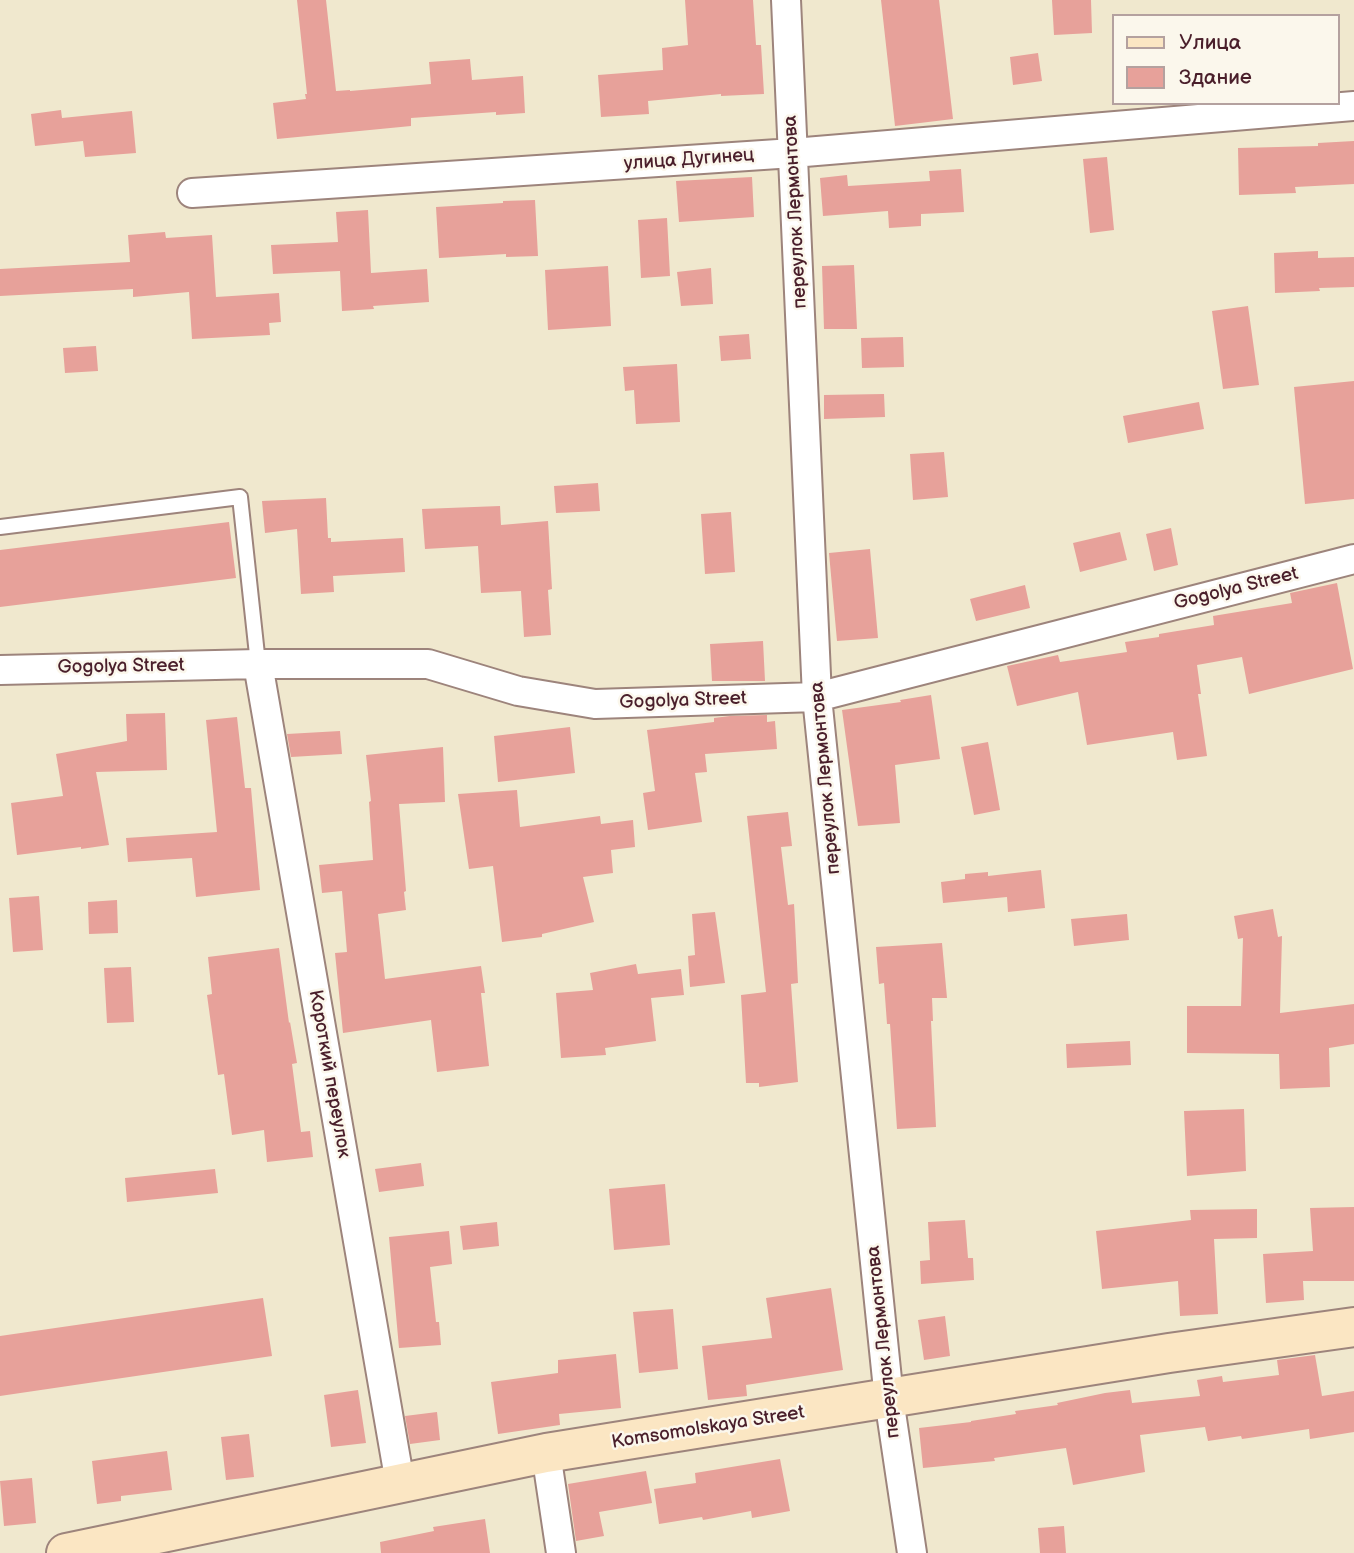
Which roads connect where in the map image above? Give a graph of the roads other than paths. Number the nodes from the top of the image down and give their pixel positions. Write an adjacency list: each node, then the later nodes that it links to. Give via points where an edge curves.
1 (786, 0): 3 (street, переулок Лермонтова)
2 (1354, 106): 3 (street, улица Дугинец)
3 (793, 153): 4 (street, улица Дугинец); 9 (street, переулок Лермонтова)
4 (192, 192)
5 (0, 527): 7 (lane, via 240,497)
6 (1354, 559): 9 (street, Gogolya Street)
7 (258, 664): 8 (street, Gogolya Street); 9 (street, Gogolya Street, via 428,664 519,691 595,704); 13 (street, Короткий переулок)
8 (0, 670)
9 (817, 697): 11 (street, переулок Лермонтова)
10 (1354, 1327): 11 (main road, Komsomolskaya Street)
11 (889, 1399): 12 (main road, Komsomolskaya Street); 16 (street, переулок Лермонтова)
12 (546, 1453): 13 (main road, Komsomolskaya Street); 15 (street)
13 (400, 1483): 14 (main road, Komsomolskaya Street)
14 (66, 1553)
15 (561, 1553)
16 (912, 1553)

